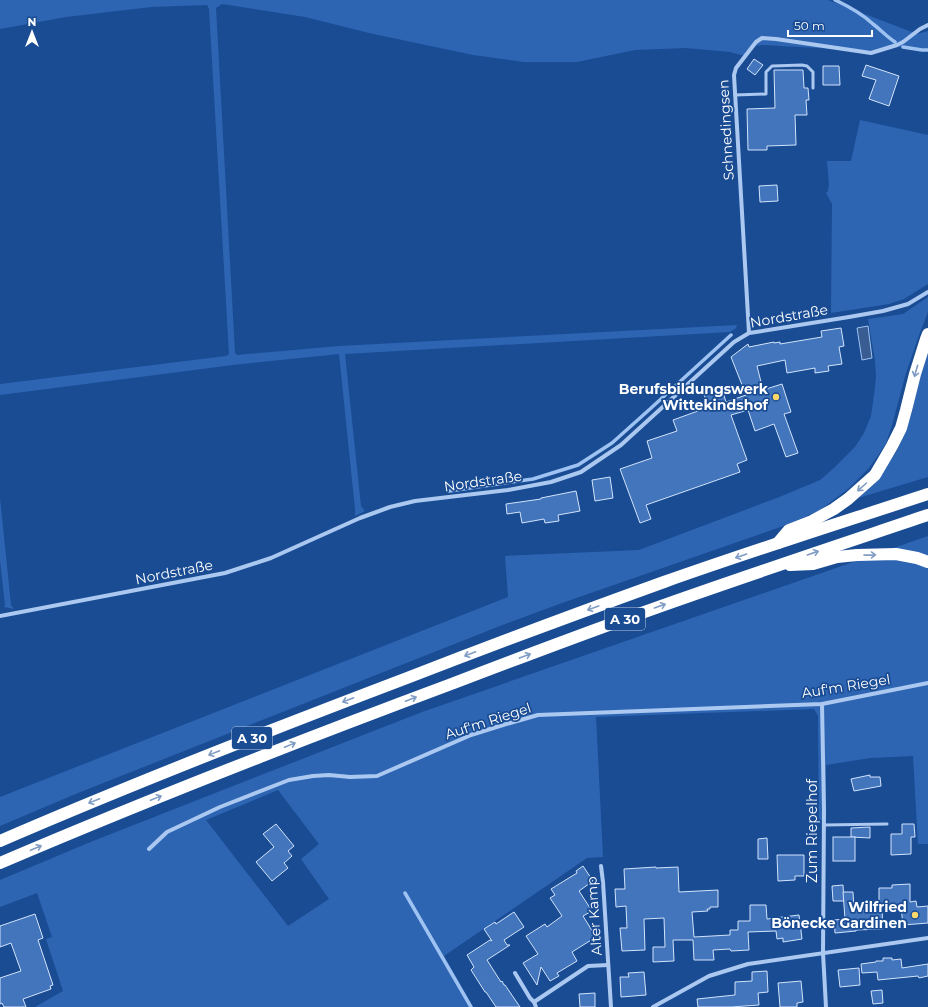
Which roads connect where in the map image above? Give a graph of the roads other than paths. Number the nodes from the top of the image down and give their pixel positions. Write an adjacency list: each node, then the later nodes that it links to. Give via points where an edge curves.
1 (928, 25): 3 (street, Schnedingsen, via 897,45 871,53 762,38 752,46 736,68)
2 (813, 88): 3 (lane, via 813,72 808,66 776,65 766,72 766,94)
3 (735, 95): 5 (street, Schnedingsen)
4 (928, 292): 5 (street, Nordstraße, via 908,304 883,311)
5 (749, 333): 12 (street, Nordstraße, via 716,357 621,445 581,472 552,482 415,501 390,507 271,558 225,572)
6 (928, 334): 9 (highway, one-way to 9, via 901,428 875,475 834,509 789,530)
7 (928, 494): 9 (highway, A 30)
8 (928, 515): 11 (highway, A 30, one-way to 8)
9 (778, 543): 17 (highway, A 30, one-way to 17, via 506,640 314,713)
10 (928, 562): 11 (highway, one-way to 10, via 813,564 837,557 857,555 896,554)
11 (776, 566): 19 (highway, A 30, one-way to 11, via 334,728)
12 (0, 616)
13 (928, 683): 14 (street, Auf'm Riegel)
14 (822, 704): 16 (street, Zum Riepelhof); 18 (street, Auf'm Riegel, via 538,715 471,736 378,776 329,775 289,780 220,807 167,832)
15 (888, 824): 16 (lane)
16 (824, 825): 22 (street, Zum Riepelhof)
17 (0, 841)
18 (149, 849)
19 (0, 863)
20 (601, 866): 23 (street, Alter Kamp)
21 (928, 938): 22 (street)
22 (823, 953): 27 (street, via 748,964 720,972); 28 (street, Zum Riepelhof)
23 (608, 965): 25 (street, Alter Kamp, via 588,966); 26 (street, Alter Kamp)
24 (514, 974): 25 (street, Alter Kamp)
25 (535, 1005)
26 (611, 1007)
27 (653, 1007)
28 (826, 1007)

